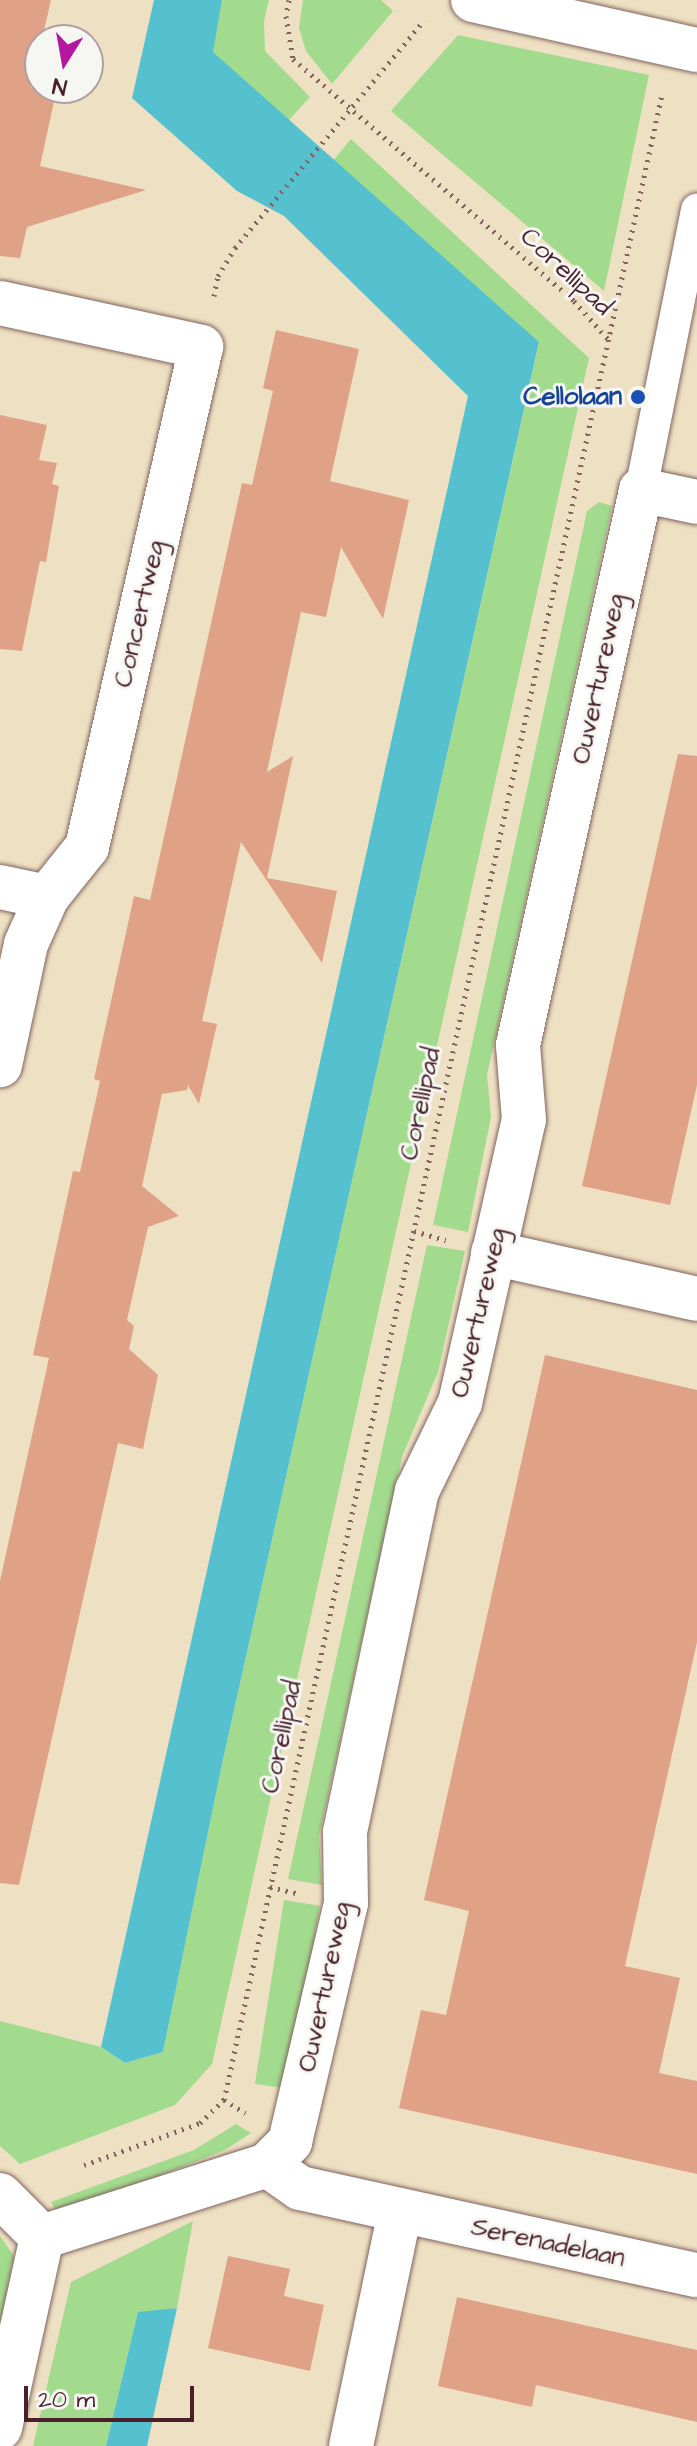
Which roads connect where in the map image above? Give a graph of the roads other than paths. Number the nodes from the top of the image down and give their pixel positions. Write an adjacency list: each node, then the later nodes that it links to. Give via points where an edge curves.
1 (473, 0): 2 (street)
2 (685, 48)
3 (697, 210): 5 (lane, Ouvertureweg)
4 (0, 303): 8 (street, Concertweg, via 201,347 87,847)
5 (641, 490): 6 (street); 10 (street, Ouvertureweg, via 518,1045 524,1120)
6 (697, 502)
7 (0, 887): 8 (street)
8 (47, 897): 9 (street, Concertweg, via 26,944)
9 (0, 1065)
10 (493, 1253): 11 (street); 12 (street, Ouvertureweg, via 460,1403 417,1491 345,1832 346,1903 290,2142)
11 (697, 1299)
12 (267, 2165): 14 (street, Serenadelaan, via 300,2188); 15 (street)
13 (0, 2195): 15 (street)
14 (400, 2211): 16 (street, Serenadelaan); 18 (street)
15 (42, 2237): 17 (street)
16 (697, 2275)
17 (0, 2428)
18 (351, 2446)

